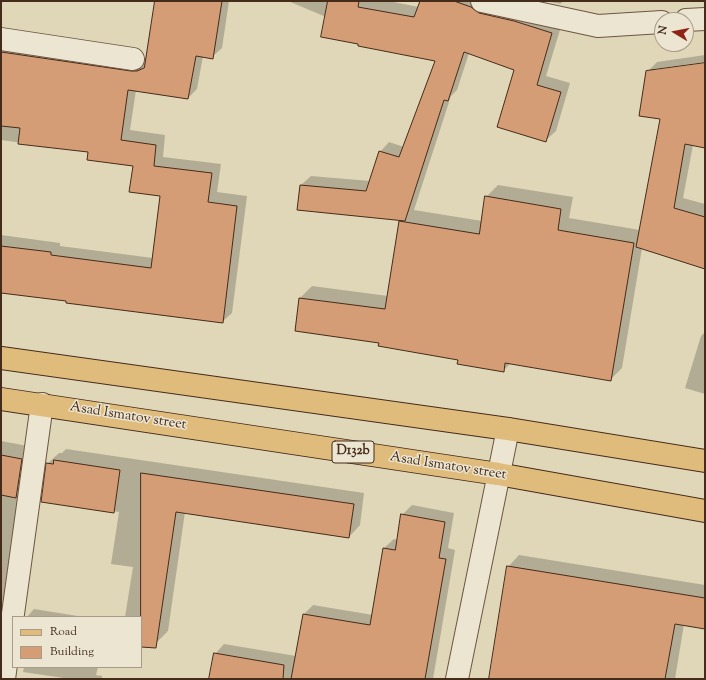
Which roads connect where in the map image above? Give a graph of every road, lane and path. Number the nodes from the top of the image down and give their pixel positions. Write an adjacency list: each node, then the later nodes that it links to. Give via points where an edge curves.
1 (482, 1): 4 (street, via 598,26)
2 (705, 19): 3 (street)
3 (694, 20)
4 (654, 22)
5 (1, 39): 6 (street)
6 (133, 59)
7 (1, 358): 10 (main road)
8 (1, 399): 9 (main road, Asad Ismatov street / D132b)
9 (42, 404): 12 (main road, Asad Ismatov street / D132b); 14 (street)
10 (508, 429): 11 (main road); 12 (street)
11 (705, 461)
12 (498, 474): 13 (main road, Asad Ismatov street / D132b); 17 (street)
13 (705, 511)
14 (13, 616)
15 (12, 621): 16 (street)
16 (4, 679)
17 (456, 679)

